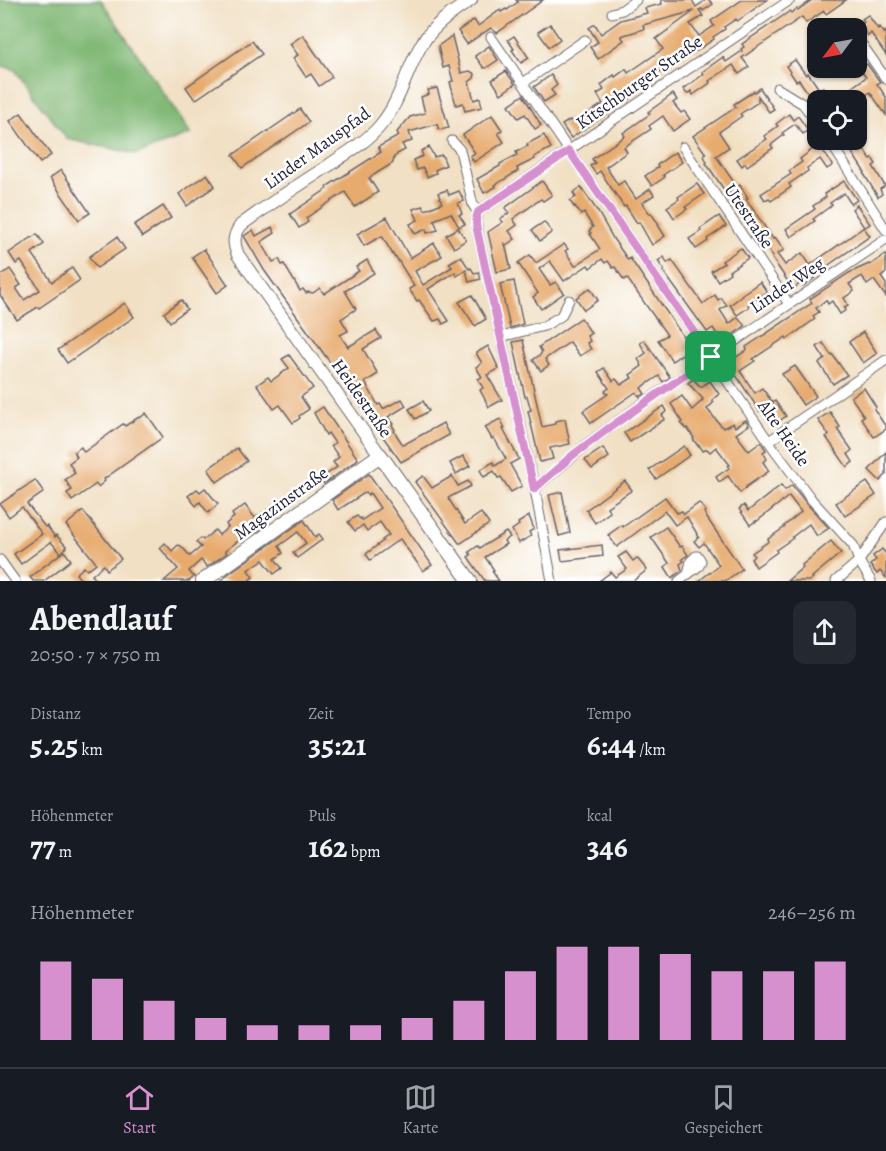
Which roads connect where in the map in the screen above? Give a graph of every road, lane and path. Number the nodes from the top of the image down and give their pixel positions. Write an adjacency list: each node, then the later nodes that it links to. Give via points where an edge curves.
1 (471, 0): 18 (street, Linder Mauspfad, via 445,18 425,39 388,117 376,130)
2 (636, 0): 4 (street)
3 (790, 0): 15 (street, Kitschburger Straße)
4 (612, 13)
5 (491, 37): 9 (street, Alte Heide)
6 (585, 40): 9 (street)
7 (867, 52): 8 (street)
8 (886, 79)
9 (523, 83): 15 (street, Alte Heide)
10 (777, 88): 11 (street)
11 (807, 110)
12 (452, 141): 16 (street, via 460,150)
13 (683, 147): 21 (street, Utestraße)
14 (835, 150): 17 (street)
15 (569, 151): 16 (street, Kitschburger Straße); 23 (street, Alte Heide)
16 (478, 212): 22 (street, via 476,221)
17 (886, 230)
18 (236, 232): 26 (street, Heidestraße, via 238,255)
19 (886, 239): 21 (street, Linder Weg)
20 (569, 300): 22 (street, via 561,316 544,326)
21 (789, 304): 23 (street, Linder Weg)
22 (501, 337): 27 (street)
23 (711, 357): 25 (street, Alte Heide); 27 (street, Linder Weg, via 609,428)
24 (886, 360): 25 (street)
25 (769, 441): 31 (street, Alte Heide, via 804,490 852,545)
26 (380, 455): 34 (main road, Magazinstraße); 35 (main road, Heidestraße)
27 (534, 489): 36 (street)
28 (886, 522): 29 (street)
29 (882, 537): 31 (street)
30 (0, 560): 33 (street)
31 (859, 561): 38 (street); 39 (street, Alte Heide)
32 (688, 574): 37 (street)
33 (15, 581)
34 (203, 581)
35 (470, 581)
36 (552, 581)
37 (679, 581)
38 (836, 581)
39 (871, 581)

